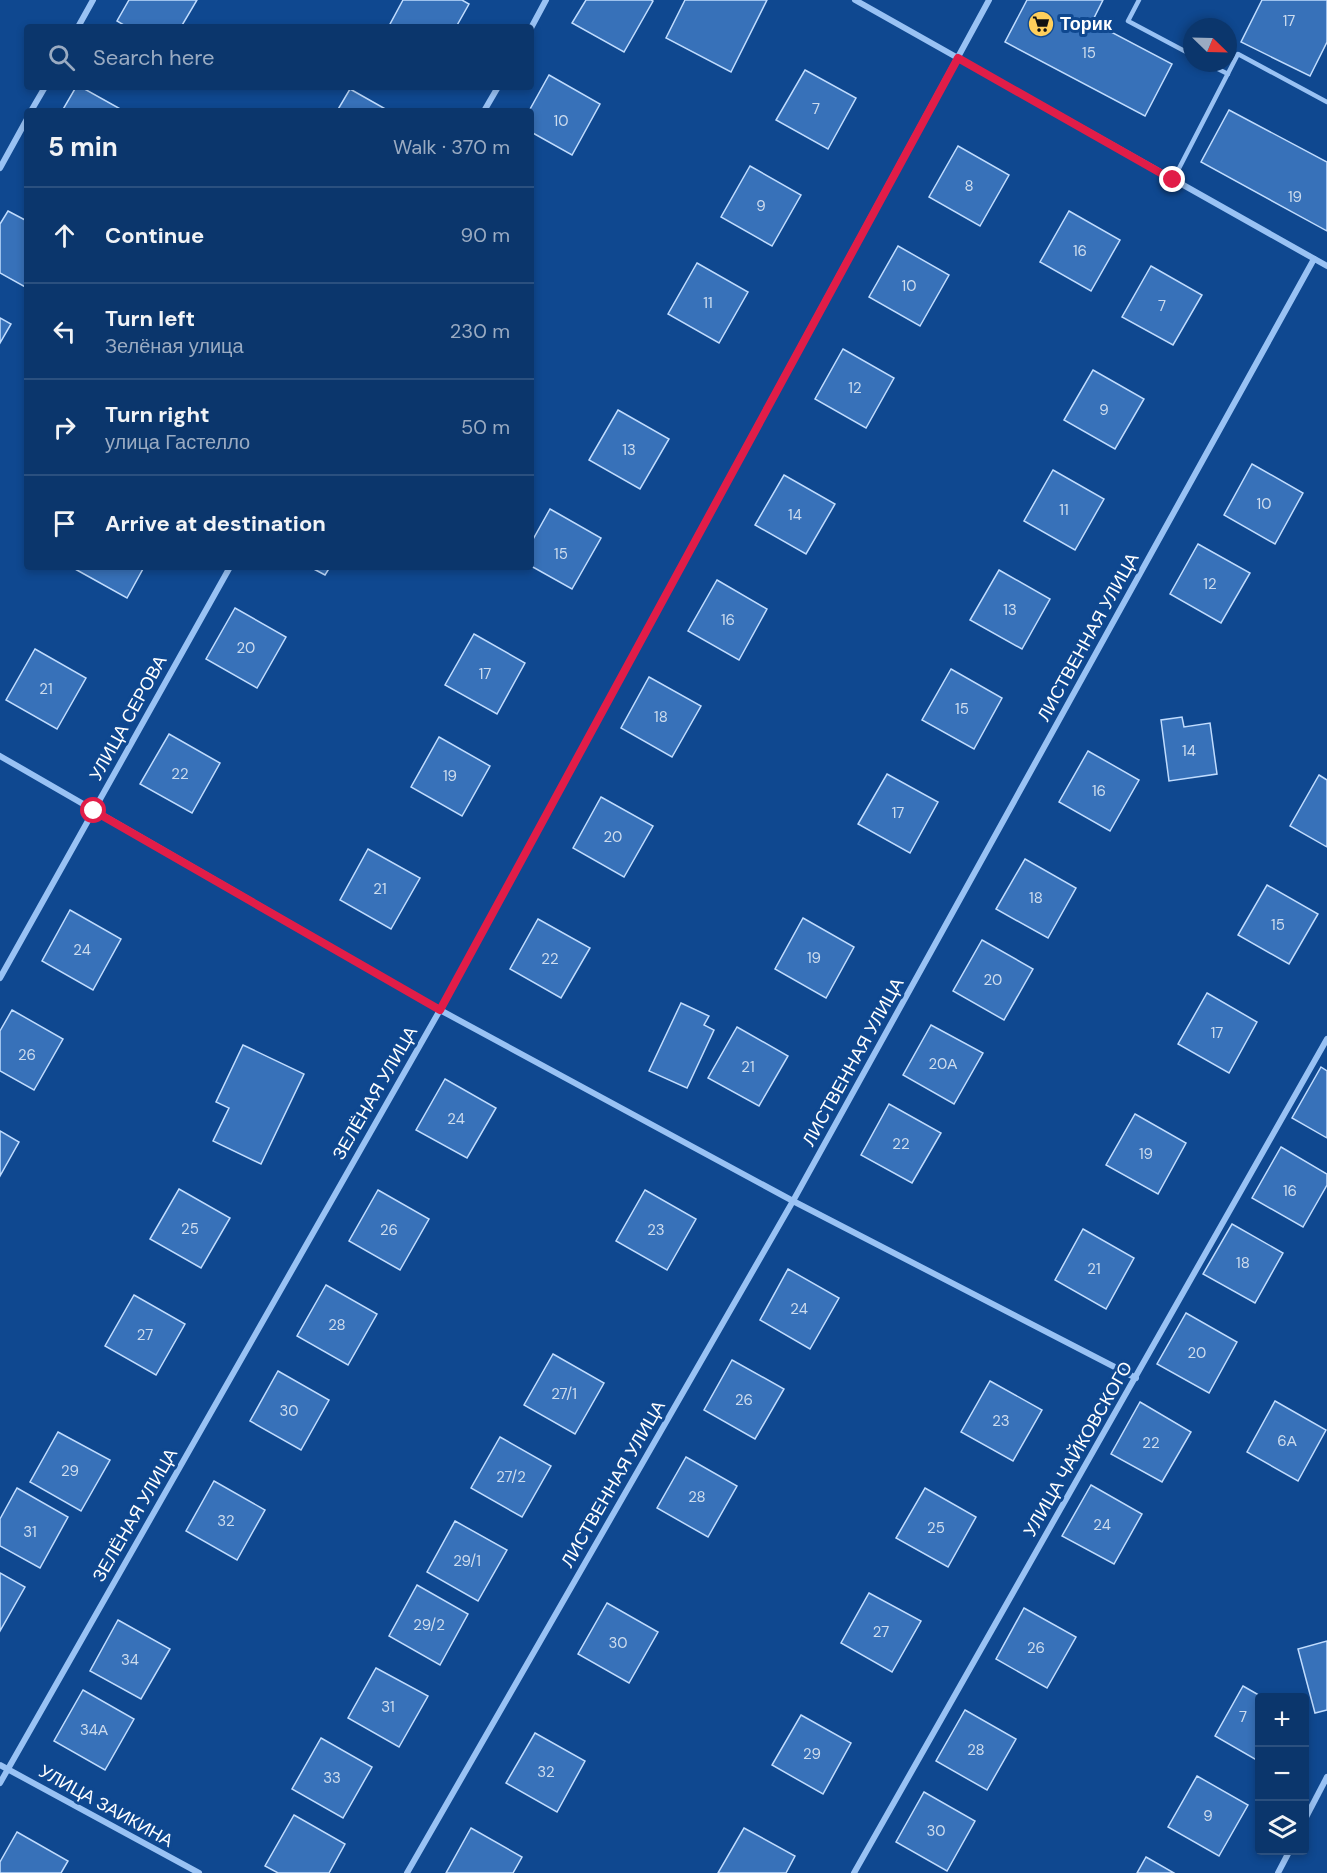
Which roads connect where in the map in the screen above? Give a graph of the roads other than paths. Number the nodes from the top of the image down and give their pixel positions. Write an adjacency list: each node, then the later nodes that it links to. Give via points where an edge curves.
1 (93, 0): 6 (street)
2 (546, 0): 7 (street)
3 (855, 0): 9 (street)
4 (989, 0): 9 (street, ЗЕЛЁНАЯ УЛИЦА)
5 (1139, 0): 8 (lane, via 1128,21)
6 (80, 24)
7 (533, 24)
8 (1183, 51)
9 (958, 58): 19 (street); 26 (street, ЗЕЛЁНАЯ УЛИЦА)
10 (1224, 72): 11 (lane)
11 (1228, 74): 14 (lane, via 1238,54); 19 (lane)
12 (43, 90): 15 (street)
13 (496, 90): 16 (street)
14 (1327, 102)
15 (34, 108)
16 (486, 108)
17 (24, 124): 18 (street)
18 (0, 168)
19 (1173, 180): 20 (street)
20 (1314, 259): 21 (street); 28 (street, ЛИСТВЕННАЯ УЛИЦА)
21 (1327, 266)
22 (228, 570): 24 (street, УЛИЦА СЕРОВА)
23 (0, 756): 24 (street)
24 (94, 811): 25 (street, УЛИЦА СЕРОВА); 26 (street)
25 (0, 978)
26 (440, 1010): 28 (street); 31 (street, ЗЕЛЁНАЯ УЛИЦА)
27 (1327, 1039): 29 (street, УЛИЦА ЧАЙКОВСКОГО)
28 (793, 1201): 29 (street); 37 (street, ЛИСТВЕННАЯ УЛИЦА)
29 (1136, 1378): 38 (street, УЛИЦА ЧАЙКОВСКОГО)
30 (0, 1765): 31 (street, УЛИЦА ЗАИКИНА)
31 (8, 1769): 33 (street, ЗЕЛЁНАЯ УЛИЦА); 36 (street, УЛИЦА ЗАИКИНА)
32 (1327, 1777): 34 (street)
33 (0, 1783)
34 (1309, 1813)
35 (1288, 1855): 39 (street)
36 (199, 1873)
37 (407, 1873)
38 (854, 1873)
39 (1278, 1873)

